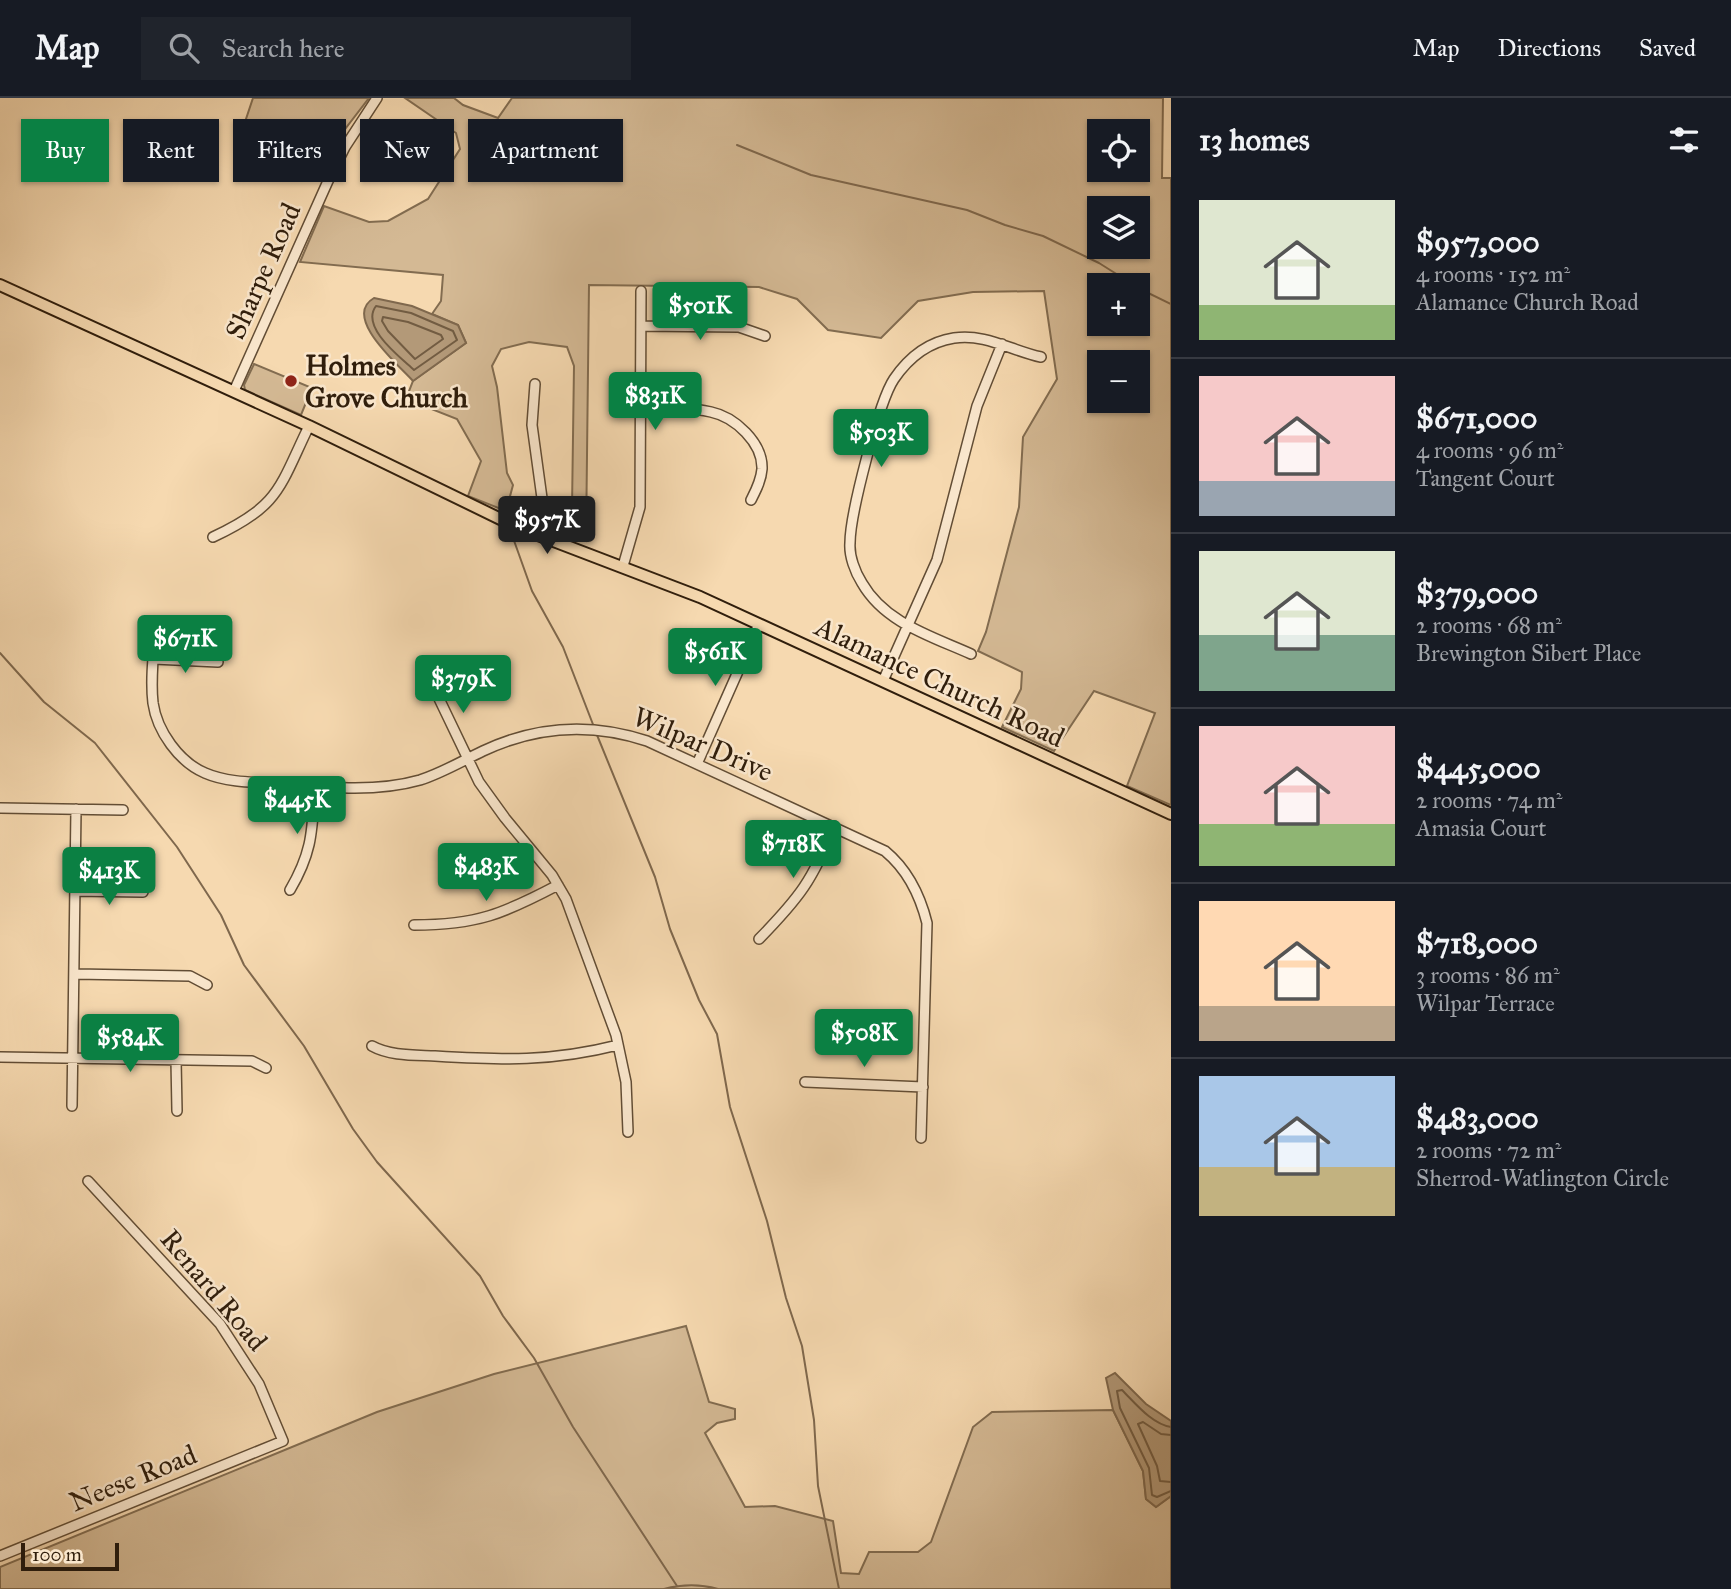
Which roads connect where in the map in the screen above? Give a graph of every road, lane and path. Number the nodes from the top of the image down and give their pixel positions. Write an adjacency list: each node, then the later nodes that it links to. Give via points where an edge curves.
1 (377, 98): 9 (street, Sharpe Road, via 328,181)
2 (0, 285): 9 (main road, Alamance Church Road)
3 (641, 291): 4 (street)
4 (640, 326): 5 (street, via 739,327); 10 (street)
5 (765, 336)
6 (1002, 344): 7 (street); 18 (street, via 976,406 937,560); 18 (street, via 954,338 930,345 914,354 885,395 853,520 850,553 870,596 883,611)
7 (1041, 357)
8 (536, 384): 13 (street, via 532,425 542,498)
9 (234, 391): 11 (main road, Alamance Church Road)
10 (640, 408): 12 (street, via 713,412 739,427 760,453 760,482); 15 (street, via 640,507)
11 (310, 426): 13 (main road, Alamance Church Road); 14 (street, via 272,501 244,523)
12 (751, 500)
13 (530, 532): 15 (main road, Alamance Church Road)
14 (213, 537)
15 (623, 566): 17 (main road, Alamance Church Road)
16 (156, 624): 20 (street, Wilpar Drive)
17 (759, 624): 22 (main road, Alamance Church Road); 25 (street)
18 (907, 625): 19 (street); 22 (street)
19 (971, 654)
20 (154, 659): 21 (street); 26 (street, Wilpar Drive, via 153,704 166,737 183,758 204,773 230,779)
21 (218, 662)
22 (883, 681): 30 (main road, Alamance Church Road)
23 (432, 684): 24 (street)
24 (468, 759): 25 (street, Wilpar Drive, via 528,734 582,728 634,737); 26 (street, Wilpar Drive, via 397,785); 32 (street, via 491,800)
25 (697, 764): 31 (street, Wilpar Drive)
26 (315, 786): 33 (street, via 312,839)
27 (0, 808): 28 (street)
28 (76, 809): 29 (street); 34 (street)
29 (123, 810)
30 (1171, 814)
31 (834, 825): 37 (street, via 806,888); 47 (street, Wilpar Drive, via 892,857 923,906 928,945)
32 (558, 886): 36 (street, via 482,920); 40 (street)
33 (290, 890)
34 (75, 891): 35 (street); 38 (street)
35 (142, 892)
36 (414, 925)
37 (759, 940)
38 (75, 974): 39 (street, via 190,976); 43 (street)
39 (207, 985)
40 (618, 1045): 41 (street, via 570,1056 512,1061 394,1053); 50 (street, via 626,1082)
41 (372, 1046)
42 (0, 1057): 43 (street)
43 (72, 1058): 44 (street); 48 (street)
44 (176, 1060): 45 (street, via 252,1061); 49 (street)
45 (266, 1068)
46 (805, 1082): 47 (street)
47 (923, 1087): 51 (street, Wilpar Drive)
48 (72, 1106)
49 (177, 1111)
50 (628, 1132)
51 (921, 1138)
52 (88, 1181): 53 (street, Renard Road, via 220,1324 259,1384)
53 (283, 1441): 54 (street, Neese Road)
54 (0, 1556)

